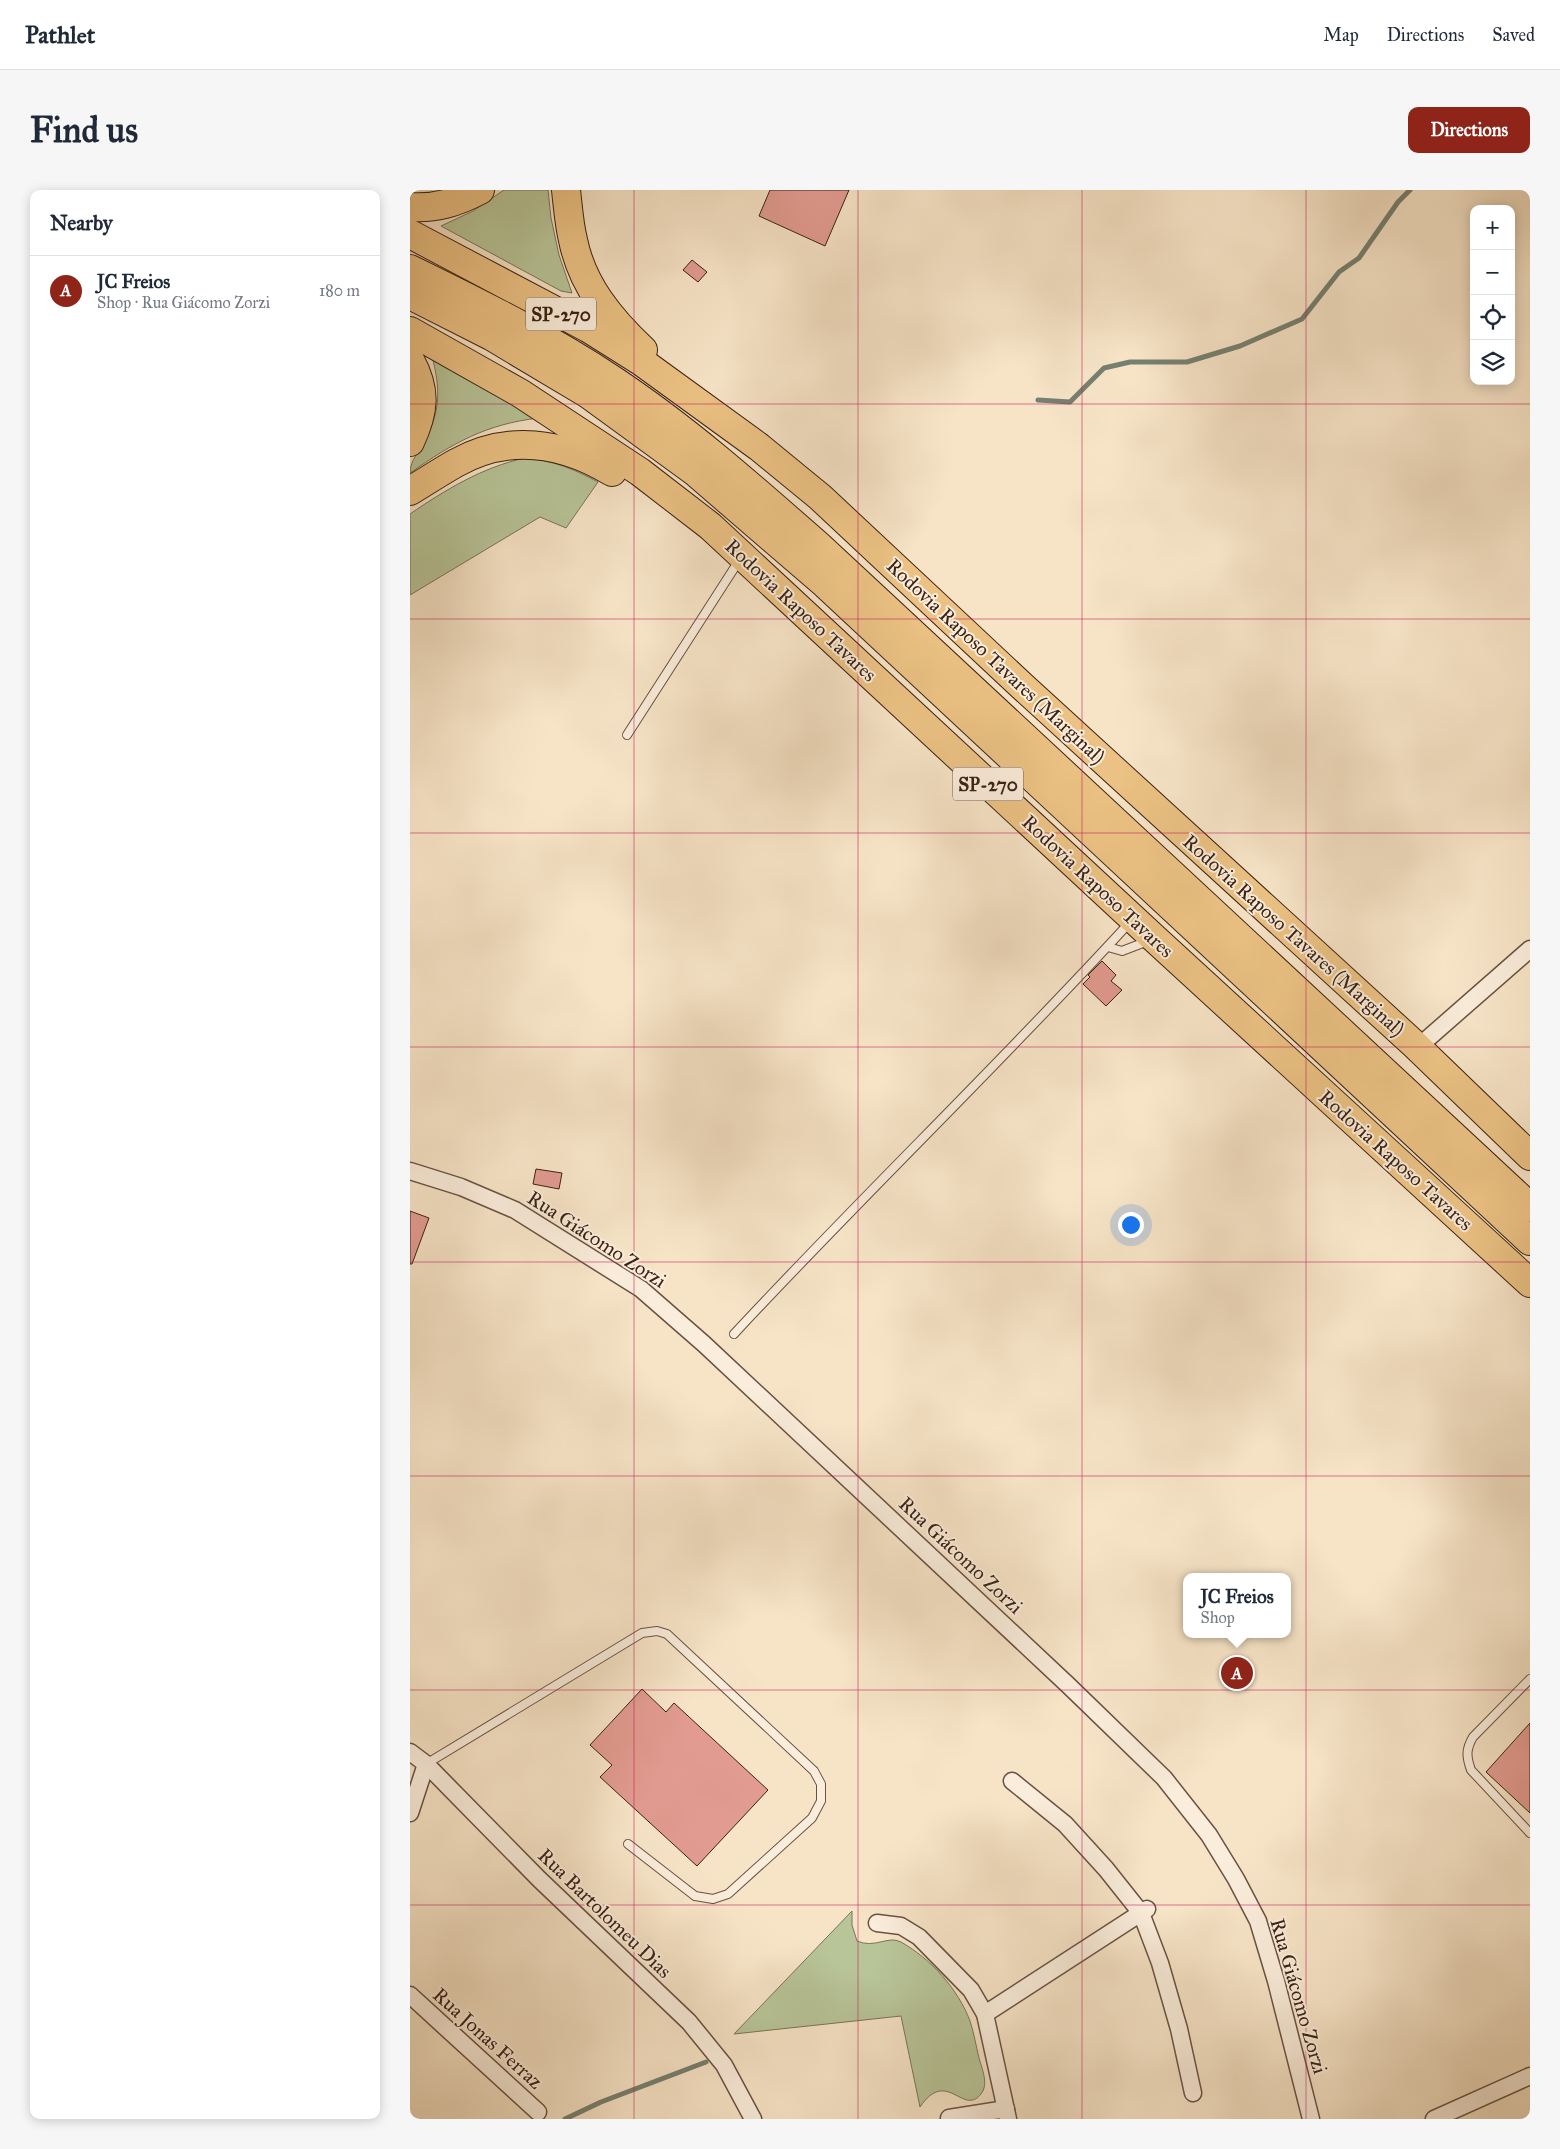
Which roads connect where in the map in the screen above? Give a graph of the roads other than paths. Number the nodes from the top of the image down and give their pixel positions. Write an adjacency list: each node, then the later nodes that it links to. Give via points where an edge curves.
1 (480, 190): 3 (highway, via 446,205)
2 (566, 190): 9 (highway, via 573,241 581,267 604,309)
3 (410, 207)
4 (410, 234): 9 (highway, Rodovia Raposo Tavares (Marginal) / SP-270, via 588,328)
5 (410, 269): 21 (highway, SP-270, via 508,317 613,379 715,454 820,547)
6 (410, 295): 22 (highway, Rodovia Raposo Tavares / SP-270, via 491,336 588,394 695,472 825,584)
7 (410, 331): 12 (highway, Rodovia Raposo Tavares / SP-270, via 520,394 632,467)
8 (410, 360): 10 (highway, via 418,376 422,410)
9 (704, 407): 18 (highway, Rodovia Raposo Tavares (Marginal) / SP-270, via 820,497)
10 (410, 442)
11 (410, 491): 12 (highway, via 457,462 482,452 530,444 550,446 589,458)
12 (735, 549): 13 (lane); 14 (highway, Rodovia Raposo Tavares / SP-270)
13 (627, 735)
14 (1133, 919): 15 (highway, Rodovia Raposo Tavares / SP-270); 16 (lane)
15 (1154, 939): 16 (lane, via 1122,951); 23 (highway, Rodovia Raposo Tavares / SP-270)
16 (1108, 947): 24 (lane)
17 (1530, 949): 18 (street)
18 (1417, 1048): 19 (highway, Rodovia Raposo Tavares (Marginal) / SP-270)
19 (1530, 1156)
20 (410, 1171): 42 (street, Rua Giácomo Zorzi, via 461,1187 515,1210 641,1289 704,1344 1164,1778 1209,1835 1258,1921)
21 (1530, 1206)
22 (1530, 1241)
23 (1530, 1283)
24 (734, 1334)
25 (1530, 1678): 30 (lane, via 1473,1737 1467,1748 1467,1759 1471,1770)
26 (410, 1752): 27 (street, Rua Bartolomeu Dias)
27 (426, 1764): 29 (street); 31 (lane, via 642,1634 657,1631 667,1634 814,1771 821,1784 821,1800 812,1818 728,1894 712,1899 695,1896); 41 (street, Rua Bartolomeu Dias, via 539,1879 688,2022 724,2065)
28 (1012, 1781): 32 (street, via 1065,1824)
29 (410, 1813)
30 (1530, 1833)
31 (628, 1844)
32 (1144, 1911): 35 (street); 37 (street, via 1180,2029)
33 (877, 1923): 35 (street, via 901,1926 919,1937 971,1990)
34 (410, 1995): 38 (street, Rua Jonas Ferraz)
35 (985, 2014): 39 (street)
36 (1530, 2076): 43 (street)
37 (1193, 2093)
38 (538, 2112)
39 (1007, 2114): 40 (street)
40 (950, 2118)
41 (753, 2119)
42 (1311, 2119)
43 (1434, 2119)

